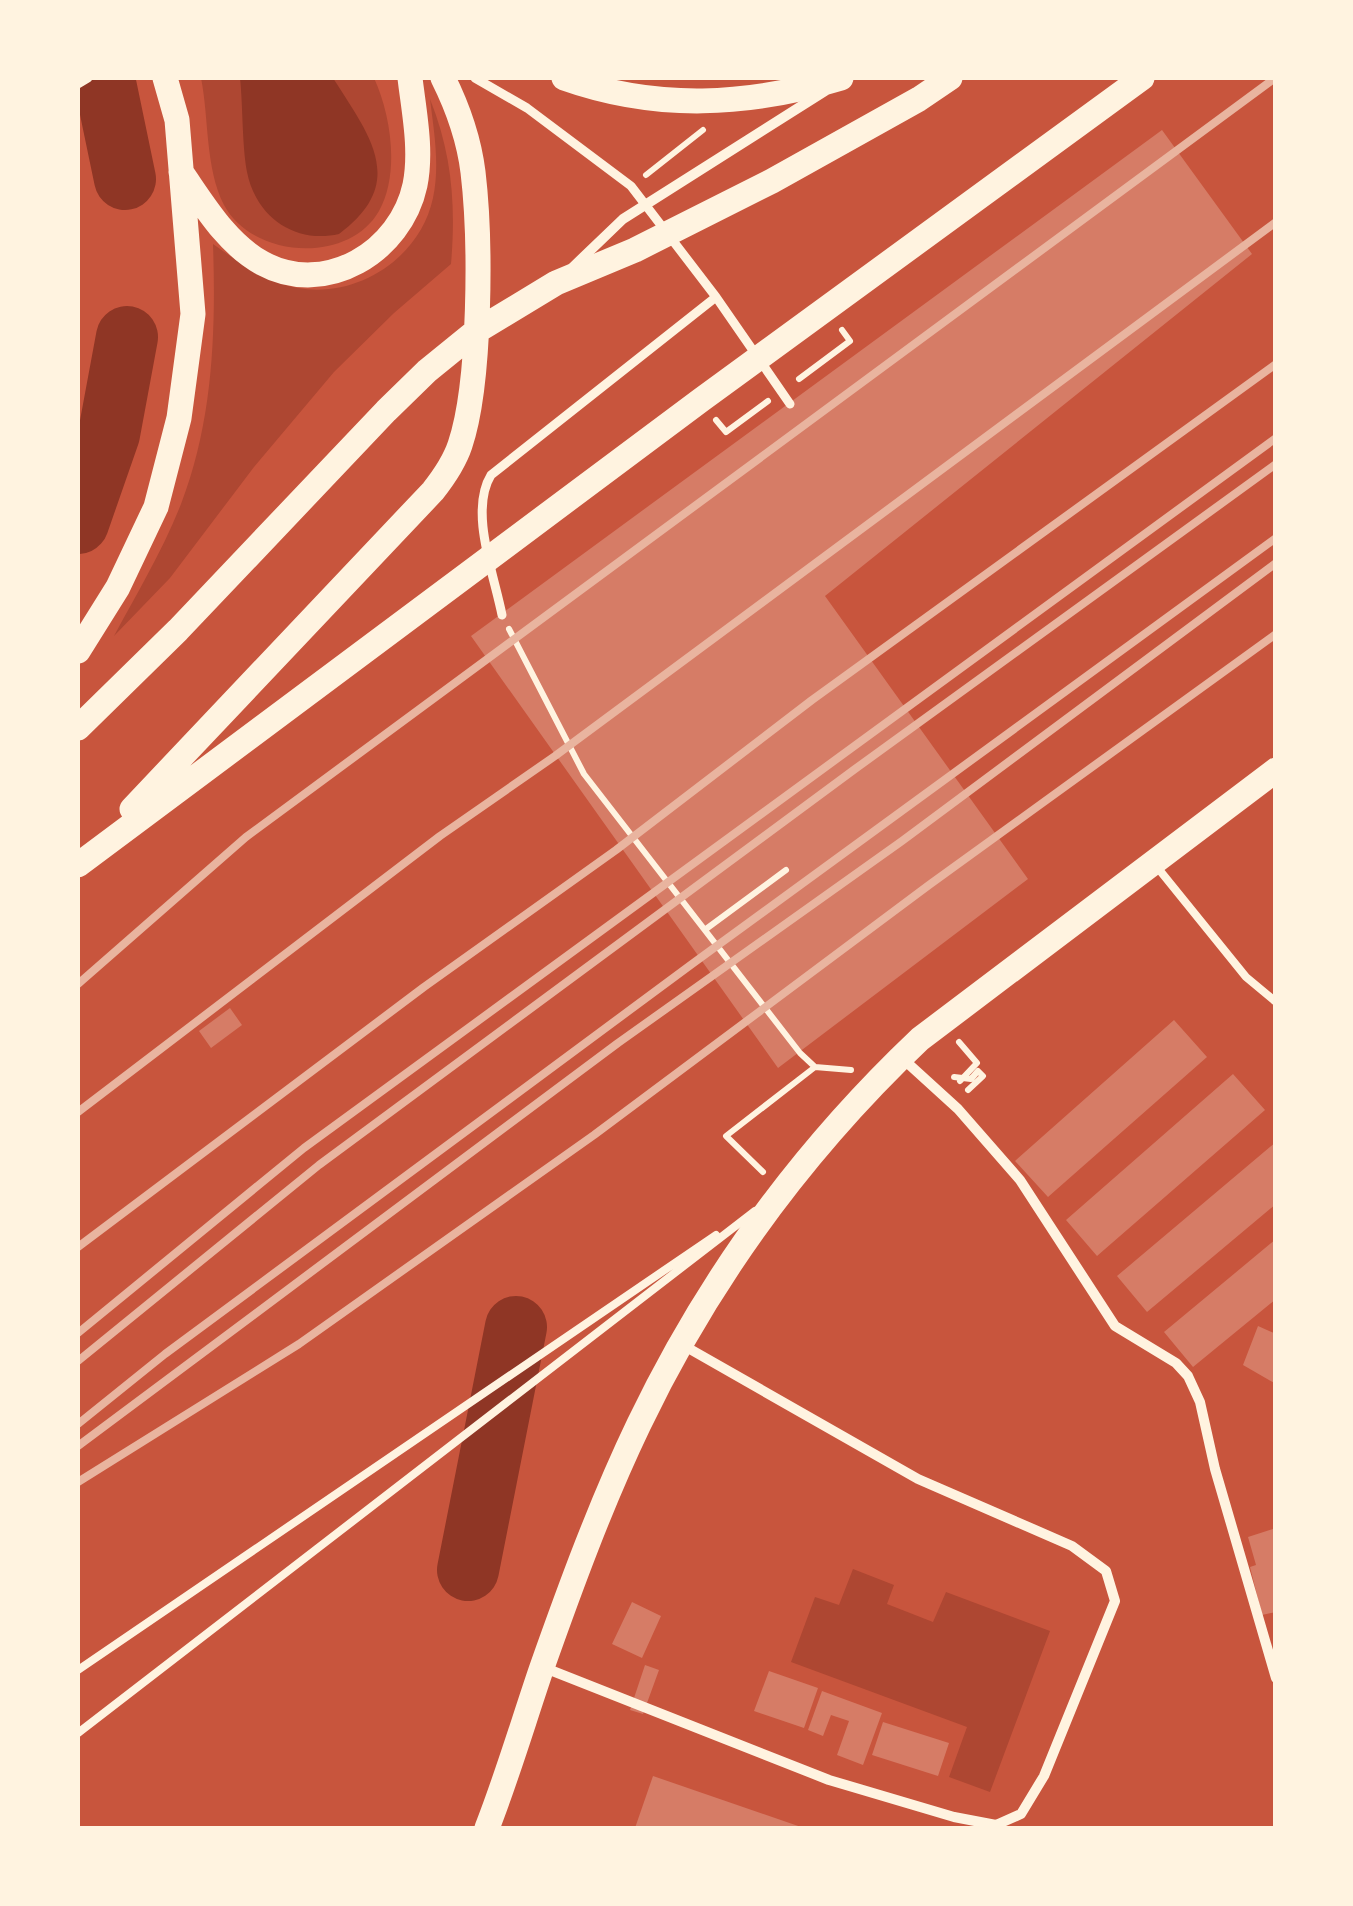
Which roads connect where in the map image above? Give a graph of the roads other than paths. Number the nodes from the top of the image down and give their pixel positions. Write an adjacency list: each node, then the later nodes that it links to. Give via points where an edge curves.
1 (88, 78): 10 (street)
2 (165, 78): 11 (main road)
3 (410, 78): 11 (main road, via 416,183 406,216 386,243 359,262 296,275 262,263 217,224)
4 (443, 78): 14 (main road, via 473,168)
5 (475, 78): 13 (street, via 632,186)
6 (564, 78): 7 (main road, via 688,102 778,94)
7 (844, 78): 12 (street, via 623,219)
8 (950, 78): 12 (main road, via 772,181)
9 (1142, 78): 21 (main road)
10 (78, 84)
11 (181, 172): 17 (main road, via 193,314 179,418 156,507)
12 (556, 283): 14 (main road)
13 (716, 296): 15 (street); 16 (street, via 482,489)
14 (475, 332): 18 (main road, via 413,384); 21 (main road, via 468,414 459,447 433,492)
15 (790, 404)
16 (502, 615)
17 (78, 651)
18 (78, 728)
19 (1276, 770): 20 (main road)
20 (1153, 861): 22 (lane, via 1246,977); 23 (main road)
21 (80, 862)
22 (1276, 1002)
23 (901, 1057): 24 (main road); 28 (street, via 1020,1180 1115,1326 1188,1376)
24 (782, 1190): 25 (main road); 27 (lane); 29 (lane)
25 (680, 1344): 26 (main road, via 624,1460); 26 (street, via 918,1480 1072,1546 1106,1571 1115,1601 1044,1776 1021,1814 996,1825 954,1817 830,1780)
26 (542, 1666): 30 (main road)
27 (78, 1670)
28 (1276, 1678)
29 (78, 1733)
30 (487, 1828)

